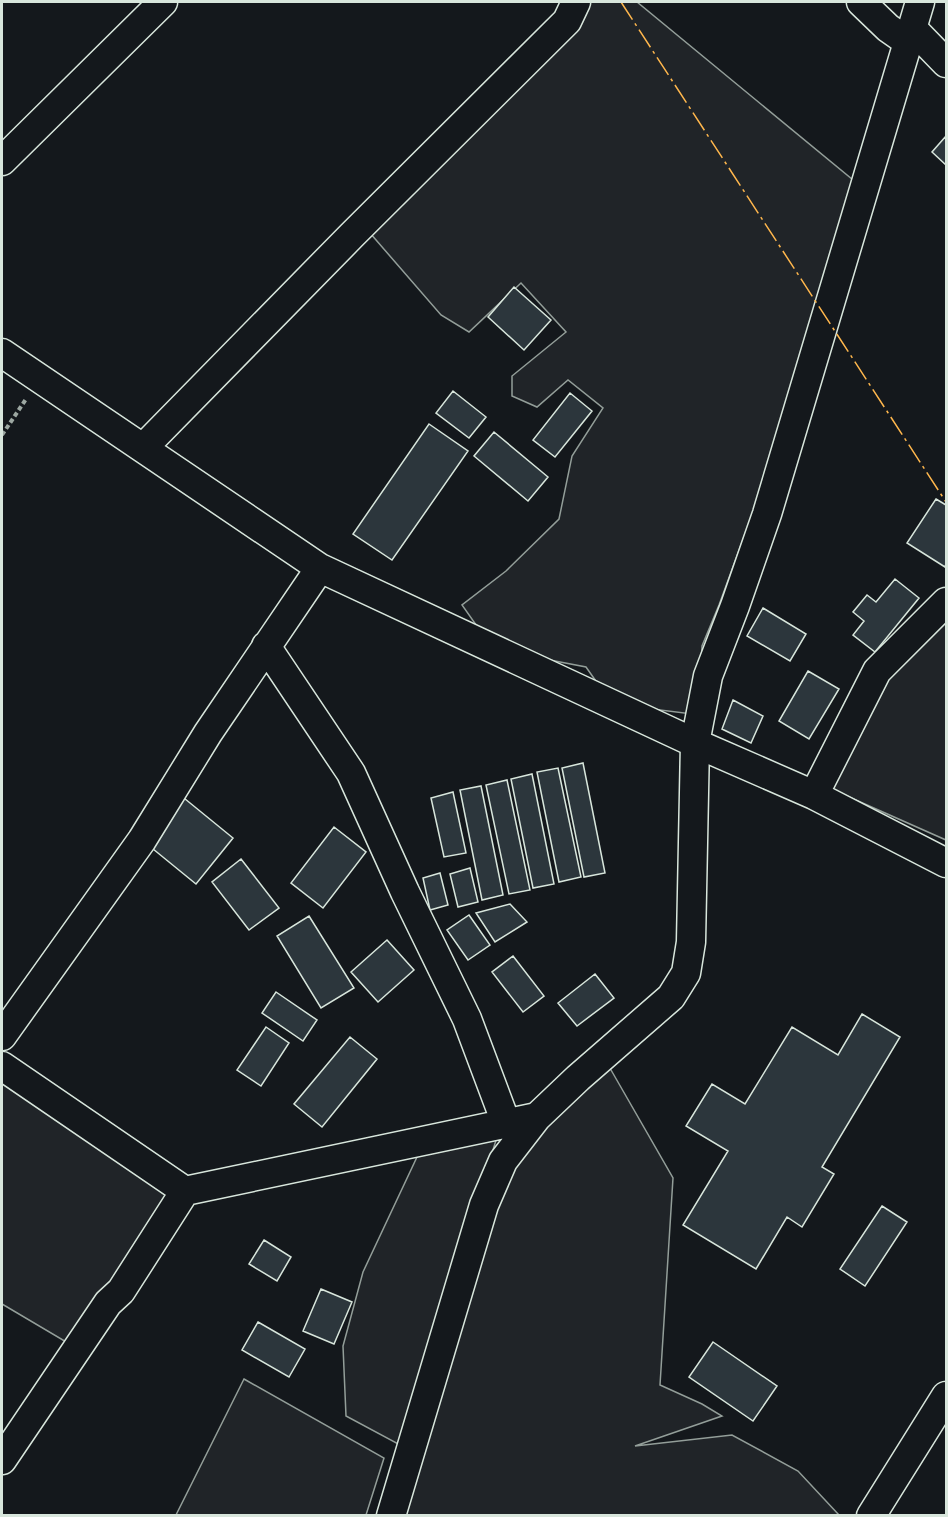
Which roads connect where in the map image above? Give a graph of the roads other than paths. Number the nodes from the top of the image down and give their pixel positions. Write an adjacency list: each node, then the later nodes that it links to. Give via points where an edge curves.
1 (163, 2): 6 (street)
2 (576, 2): 8 (street, via 567,21)
3 (861, 2): 4 (street, via 888,27)
4 (913, 24): 5 (street); 12 (street, via 767,514 708,676)
5 (946, 63)
6 (2, 161)
7 (2, 353): 8 (street)
8 (143, 448): 9 (street)
9 (320, 568): 11 (street); 12 (street)
10 (946, 602): 13 (street, via 877,671)
11 (266, 646): 15 (street, via 142,840); 18 (street, via 351,773 467,1019)
12 (695, 743): 13 (street); 17 (street, via 691,942 686,973 671,997)
13 (814, 795): 14 (street)
14 (946, 863)
15 (2, 1036)
16 (2, 1066): 19 (street)
17 (537, 1117): 18 (street); 23 (street, via 503,1161 484,1204)
18 (506, 1123): 19 (street)
19 (185, 1191): 21 (street, via 120,1291)
20 (946, 1396): 22 (street)
21 (6, 1445)
22 (883, 1510)
23 (391, 1515)

